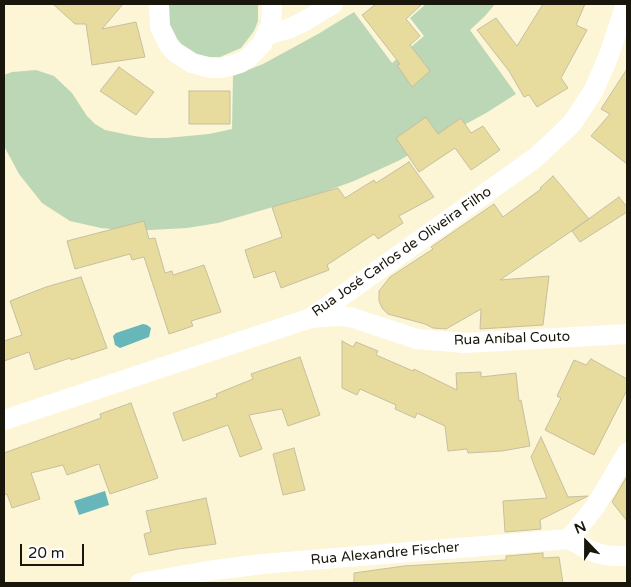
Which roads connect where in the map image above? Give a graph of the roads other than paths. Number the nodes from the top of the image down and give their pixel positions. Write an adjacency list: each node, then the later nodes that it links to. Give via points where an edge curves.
1 (159, 4): 5 (street, via 160,27 169,45 183,58 201,66 221,68 240,63 256,51)
2 (272, 4): 5 (street)
3 (333, 4): 5 (street, via 303,22)
4 (626, 4): 6 (street, Rua José Carlos de Oliveira Filho, via 594,90 562,133 535,158)
5 (267, 35)
6 (311, 318): 7 (street, Rua Aníbal Couto, via 350,316 417,339 464,343); 8 (street, Rua José Carlos de Oliveira Filho)
7 (627, 334)
8 (4, 420)
9 (627, 454): 10 (street, via 595,507)
10 (569, 540): 11 (street, Rua Alexandre Fischer, via 600,554); 12 (street, Rua Alexandre Fischer, via 262,564)
11 (627, 556)
12 (140, 583)

